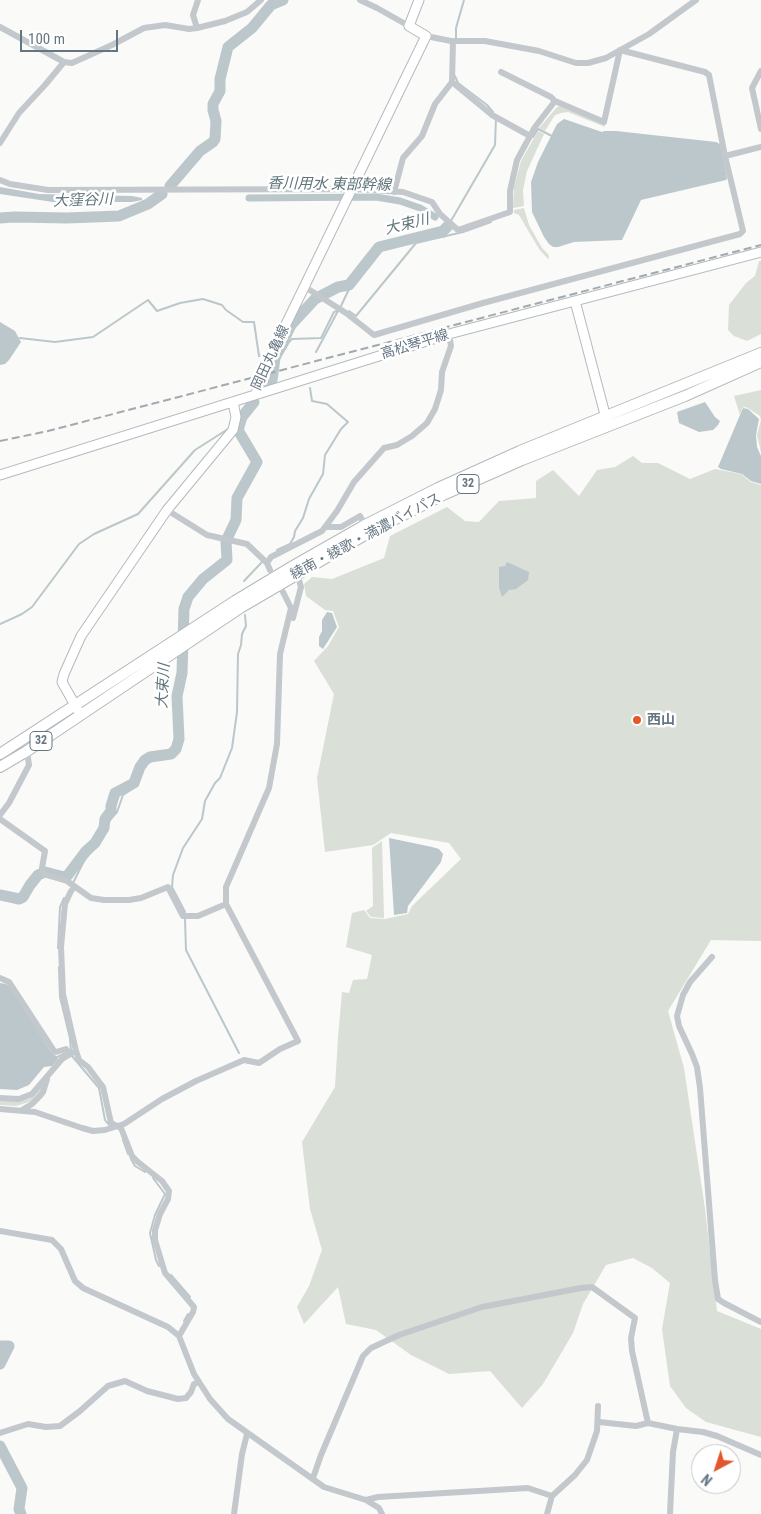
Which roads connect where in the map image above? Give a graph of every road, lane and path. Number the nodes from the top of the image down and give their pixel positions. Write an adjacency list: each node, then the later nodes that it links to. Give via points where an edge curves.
1 (198, 0): 8 (street, via 193,15)
2 (262, 0): 8 (street, via 247,12 226,21)
3 (360, 0): 6 (street)
4 (419, 0): 6 (main road)
5 (696, 0): 11 (street)
6 (409, 26): 9 (main road)
7 (0, 27): 12 (street)
8 (196, 28): 12 (street, via 165,25 144,28 77,62)
9 (426, 36): 10 (street); 23 (main road, 岡田丸亀線)
10 (455, 41): 11 (street, via 485,41 539,51 582,64 606,58); 15 (street)
11 (620, 50): 16 (street, via 604,122); 21 (street, via 709,75)
12 (64, 62): 19 (street, via 19,113)
13 (761, 71): 17 (street, via 752,88)
14 (501, 72): 16 (street)
15 (452, 82): 18 (street, via 494,116); 24 (street, via 436,104 422,136 403,158)
16 (555, 101): 18 (street)
17 (761, 129)
18 (530, 136): 24 (street, via 512,178 510,212 458,230 432,202 404,192)
19 (0, 142)
20 (761, 147): 21 (street)
21 (725, 156): 26 (street, via 743,231 740,234 374,335)
22 (0, 180): 23 (street, via 48,190)
23 (351, 191): 24 (street); 26 (main road, 岡田丸亀線)
24 (394, 192)
25 (761, 252): 27 (main road, 高松琴平線)
26 (304, 287): 31 (main road, 岡田丸亀線, via 257,384)
27 (575, 301): 28 (main road, 高松琴平線); 33 (main road)
28 (449, 334): 31 (main road, 高松琴平線); 37 (street, via 451,346 432,416 412,436 384,448 354,482)
29 (761, 352): 33 (highway, 綾南・綾歌・満濃バイパス / 32)
30 (761, 362): 33 (highway, 綾南・綾歌・満濃バイパス / 32, via 685,396)
31 (257, 394): 32 (main road, 岡田丸亀線)
32 (233, 402): 34 (main road); 35 (main road, via 234,428)
33 (607, 421): 36 (highway, 綾南・綾歌・満濃バイパス / 32, via 520,451); 38 (highway, 綾南・綾歌・満濃バイパス / 32, via 442,495)
34 (0, 476)
35 (167, 510): 37 (street, via 201,532 247,544 266,563 271,557); 42 (main road, via 81,636 62,682)
36 (365, 525): 37 (street, via 360,516 341,527); 41 (highway, 綾南・綾歌・満濃バイパス / 32, via 293,566)
37 (326, 527)
38 (297, 573): 40 (street, via 301,587 291,622); 41 (highway, 綾南・綾歌・満濃バイパス / 32)
39 (283, 592): 40 (street, via 290,608)
40 (287, 623): 49 (street, via 280,654 279,725 269,788 226,887)
41 (191, 635): 42 (highway, 綾南・綾歌・満濃バイパス / 32, via 174,652 139,677); 42 (highway, 綾南・綾歌・満濃バイパス / 32, via 173,640)
42 (77, 709): 43 (highway, 綾南・綾歌・満濃バイパス / 32); 44 (highway, 綾南・綾歌・満濃バイパス / 32)
43 (27, 751): 45 (highway, 綾南・綾歌・満濃バイパス / 32); 46 (street, via 29,765)
44 (0, 754)
45 (0, 767)
46 (0, 815)
47 (0, 820): 48 (street, via 45,851 43,872)
48 (73, 885): 49 (street, via 91,898 104,900 141,898 168,887 182,916 198,916); 52 (street, via 65,904 61,947)
49 (226, 904): 57 (street, via 298,1041 259,1063 244,1060 196,1082)
50 (712, 957): 59 (street, via 690,982 677,1016 697,1067 718,1299)
51 (0, 978): 52 (street, via 9,982 54,1051 66,1049)
52 (71, 1052): 53 (street); 57 (street, via 103,1087)
53 (47, 1077): 54 (street, via 26,1097); 56 (street, via 43,1092)
54 (0, 1098)
55 (0, 1109): 56 (street)
56 (22, 1110): 57 (street, via 42,1113 88,1129)
57 (115, 1128): 60 (street, via 120,1128 124,1134 132,1156 169,1191 155,1230 155,1240 165,1273 194,1306)
58 (0, 1231): 60 (street, via 52,1240 61,1249 75,1281 83,1288)
59 (761, 1322)
60 (177, 1334): 61 (street)
61 (198, 1382): 66 (street, via 186,1398 178,1399 146,1391 125,1381 119,1382 108,1386 60,1426 28,1424); 67 (street, via 228,1419)
62 (598, 1406): 63 (street)
63 (599, 1422): 64 (street, via 636,1426); 70 (street, via 587,1460)
64 (648, 1423): 65 (street); 69 (street, via 632,1352 635,1318 592,1288 581,1288 482,1307 371,1348 363,1356)
65 (677, 1429): 68 (street, via 718,1436); 72 (street)
66 (0, 1433)
67 (247, 1434): 69 (street); 73 (street)
68 (761, 1455)
69 (313, 1478): 71 (street, via 324,1487)
70 (552, 1496): 71 (street, via 528,1488); 75 (street)
71 (366, 1500): 74 (street, via 379,1508)
72 (670, 1513)
73 (234, 1514)
74 (382, 1514)
75 (547, 1514)

